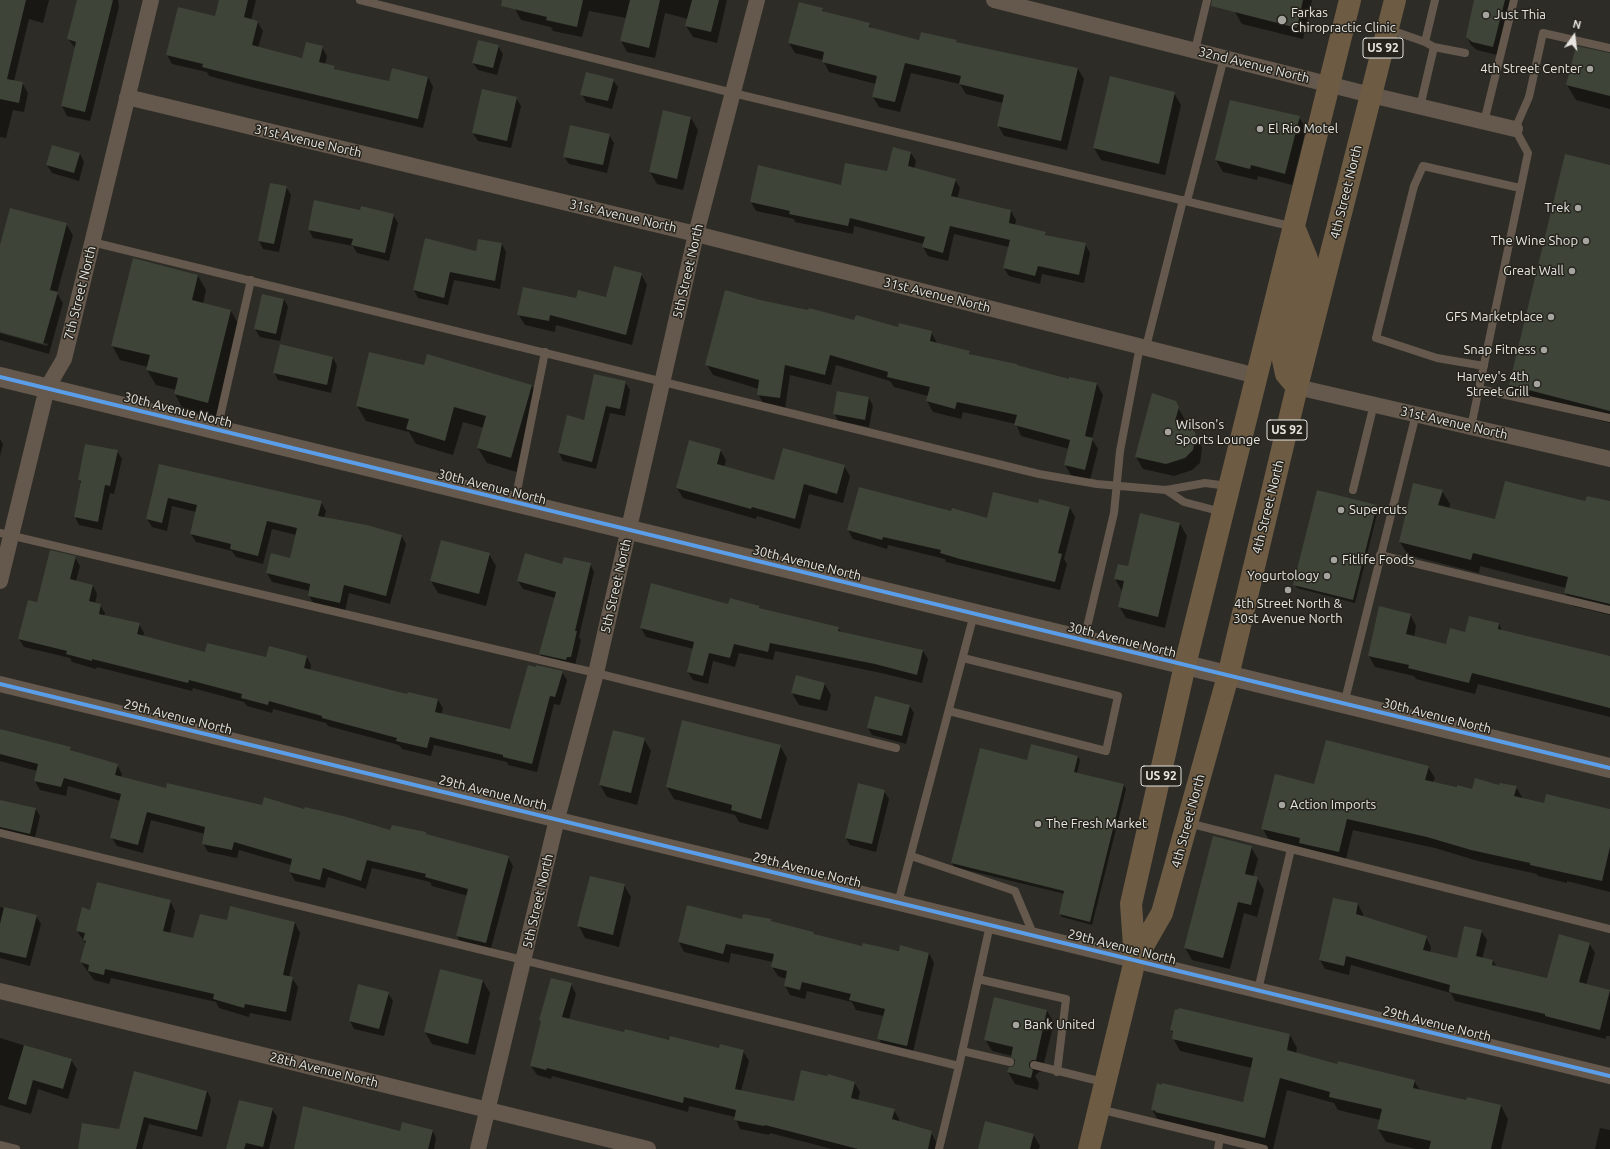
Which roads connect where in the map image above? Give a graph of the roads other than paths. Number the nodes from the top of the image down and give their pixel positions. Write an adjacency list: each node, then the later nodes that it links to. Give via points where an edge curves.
1 (151, 0): 20 (street, 7th Street North)
2 (360, 0): 18 (lane)
3 (757, 0): 18 (street, 5th Street North)
4 (994, 0): 14 (street, 32nd Avenue North)
5 (1207, 0): 14 (lane)
6 (1350, 0): 17 (main road, 4th Street North / US 92)
7 (1395, 0): 10 (main road, 4th Street North / US 92)
8 (1436, 0): 11 (lane)
9 (1514, 0): 22 (lane)
10 (1388, 29): 11 (lane); 19 (main road, 4th Street North / US 92)
11 (1426, 42): 12 (lane)
12 (1434, 47): 15 (lane); 21 (lane)
13 (1610, 48): 23 (lane, via 1543,33 1529,97)
14 (1195, 50): 16 (street, 32nd Avenue North)
15 (1465, 53)
16 (1224, 58): 17 (street, 32nd Avenue North); 25 (lane)
17 (1329, 84): 19 (street, 32nd Avenue North); 26 (main road, 4th Street North / US 92)
18 (733, 93): 25 (lane); 27 (street, 5th Street North)
19 (1371, 95): 21 (street, 32nd Avenue North); 36 (main road, 4th Street North / US 92)
20 (127, 97): 27 (street, 31st Avenue North); 28 (street, 7th Street North)
21 (1420, 107): 22 (street, 32nd Avenue North)
22 (1484, 122): 23 (street, 32nd Avenue North)
23 (1514, 129): 24 (lane, via 1528,153)
24 (1520, 188): 32 (lane); 32 (lane, via 1423,166 1414,186 1376,338 1437,358)
25 (1185, 201): 26 (lane); 30 (lane)
26 (1294, 227): 33 (main road, 4th Street North / US 92); 36 (main road, via 1307,259 1283,360 1286,374)
27 (696, 234): 30 (street, 31st Avenue North); 35 (street, 5th Street North)
28 (92, 242): 29 (lane); 37 (street, 7th Street North, via 64,359)
29 (251, 280): 31 (lane); 43 (lane)
30 (1143, 347): 33 (street, 31st Avenue North); 45 (lane, via 1120,451)
31 (545, 352): 35 (lane); 49 (lane)
32 (1484, 366): 38 (lane)
33 (1257, 376): 46 (main road, 4th Street North / US 92)
34 (0, 377): 37 (street, 30th Avenue North)
35 (663, 381): 45 (lane, via 1039,474 1097,484); 51 (street, 5th Street North)
36 (1297, 387): 39 (street, 31st Avenue North); 61 (main road, 4th Street North / US 92)
37 (47, 388): 43 (street, 30th Avenue North); 52 (street, 7th Street North)
38 (1479, 389): 41 (lane); 42 (lane)
39 (1374, 404): 40 (street, 31st Avenue North); 48 (lane)
40 (1416, 414): 42 (street, 31st Avenue North); 53 (lane)
41 (1610, 418)
42 (1471, 427): 44 (street, 31st Avenue North)
43 (217, 430): 49 (street, 30th Avenue North)
44 (1610, 459)
45 (1117, 484): 47 (lane); 57 (lane, via 1114,513)
46 (1230, 486): 47 (lane, via 1205,483); 50 (main road, 4th Street North / US 92)
47 (1166, 490): 50 (lane, via 1184,502)
48 (1353, 490)
49 (515, 502): 51 (street, 30th Avenue North)
50 (1223, 513): 59 (main road, 4th Street North / US 92)
51 (628, 530): 56 (street, 30th Avenue North); 60 (street, 5th Street North)
52 (6, 534): 54 (street, 7th Street North); 60 (lane)
53 (1380, 554): 55 (lane); 63 (lane)
54 (0, 582)
55 (1610, 610)
56 (974, 614): 57 (street, 30th Avenue North); 58 (lane)
57 (1084, 641): 59 (street, 30th Avenue North)
58 (963, 658): 64 (lane); 64 (lane, via 1118,696 1106,751)
59 (1186, 665): 61 (street, 30th Avenue North); 77 (main road, 4th Street North / US 92, via 1131,904)
60 (596, 673): 65 (lane); 67 (street, 5th Street North)
61 (1228, 676): 63 (street, 30th Avenue North); 68 (main road, 4th Street North / US 92)
62 (0, 684): 67 (street, 29th Avenue North)
63 (1344, 704): 66 (street, 30th Avenue North)
64 (949, 711): 71 (lane)
65 (896, 748)
66 (1610, 768)
67 (557, 819): 72 (street, 29th Avenue North); 76 (street, 5th Street North)
68 (1188, 823): 70 (lane); 77 (main road, 4th Street North / US 92, via 1162,913)
69 (0, 833): 76 (lane)
70 (1291, 849): 74 (lane); 79 (lane)
71 (911, 856): 72 (lane); 75 (lane, via 1015,891)
72 (898, 903): 73 (street, 29th Avenue North)
73 (990, 925): 75 (street, 29th Avenue North); 78 (lane)
74 (1610, 928)
75 (1034, 936): 77 (street, 29th Avenue North)
76 (524, 960): 84 (lane); 89 (street, 5th Street North)
77 (1135, 960): 79 (street, 29th Avenue North); 87 (main road, 4th Street North / US 92)
78 (978, 979): 81 (lane); 85 (lane, via 1066,1000)
79 (1258, 990): 86 (street, 29th Avenue North)
80 (0, 991): 89 (street, 28th Avenue North)
81 (962, 1052): 82 (lane); 84 (lane)
82 (1010, 1062)
83 (1034, 1065): 85 (lane)
84 (959, 1066): 95 (lane)
85 (1057, 1072): 87 (lane)
86 (1610, 1076)
87 (1105, 1083): 88 (main road, 4th Street North / US 92)
88 (1099, 1108): 90 (lane); 96 (main road, 4th Street North / US 92)
89 (488, 1110): 93 (street, 5th Street North); 94 (street, 28th Avenue North)
90 (1220, 1138): 97 (lane); 98 (lane)
91 (0, 1145): 92 (lane)
92 (16, 1149)
93 (478, 1149)
94 (648, 1149)
95 (939, 1149)
96 (1089, 1149)
97 (1218, 1149)
98 (1264, 1149)

